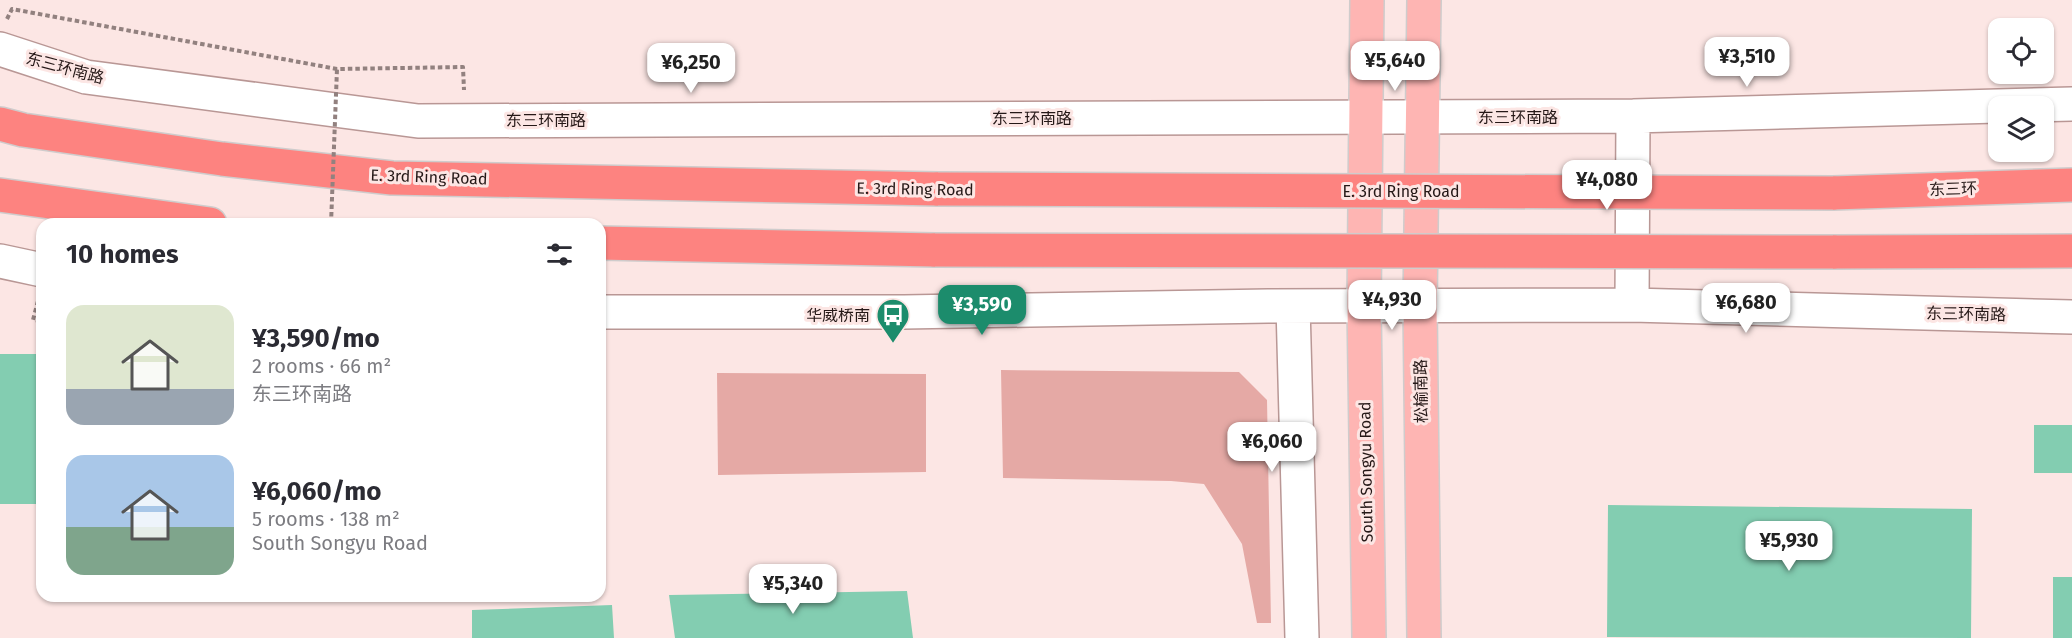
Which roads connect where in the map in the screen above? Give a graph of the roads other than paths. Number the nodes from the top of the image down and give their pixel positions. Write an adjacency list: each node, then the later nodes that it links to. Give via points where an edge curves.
1 (1367, 0): 6 (main road, South Songyu Road)
2 (1424, 0): 7 (main road, 松榆南路)
3 (0, 50): 6 (street, 东三环南路, via 86,77 418,121)
4 (2072, 104): 5 (street, 东三环南路)
5 (1633, 116): 7 (street, 东三环南路); 17 (street)
6 (1366, 117): 7 (street, 东三环南路); 19 (main road, South Songyu Road)
7 (1423, 117): 20 (main road, 松榆南路)
8 (0, 124): 10 (highway, E. 3rd Ring Road, bridge, via 222,159 393,178 938,189)
9 (2072, 185): 10 (highway, 东三环)
10 (1833, 193)
11 (0, 195): 12 (highway)
12 (167, 218)
13 (606, 243): 14 (highway, bridge, via 935,250)
14 (2072, 251)
15 (0, 261): 16 (street)
16 (36, 269)
17 (1632, 305): 20 (street, 东三环南路); 22 (street, 东三环南路)
18 (1293, 306): 19 (street, 东三环南路); 21 (street, 东三环南路); 23 (street)
19 (1364, 306): 20 (street, 东三环南路); 24 (main road, South Songyu Road)
20 (1420, 306): 25 (main road, 松榆南路)
21 (606, 312)
22 (2072, 317)
23 (1302, 638)
24 (1369, 638)
25 (1424, 638)

